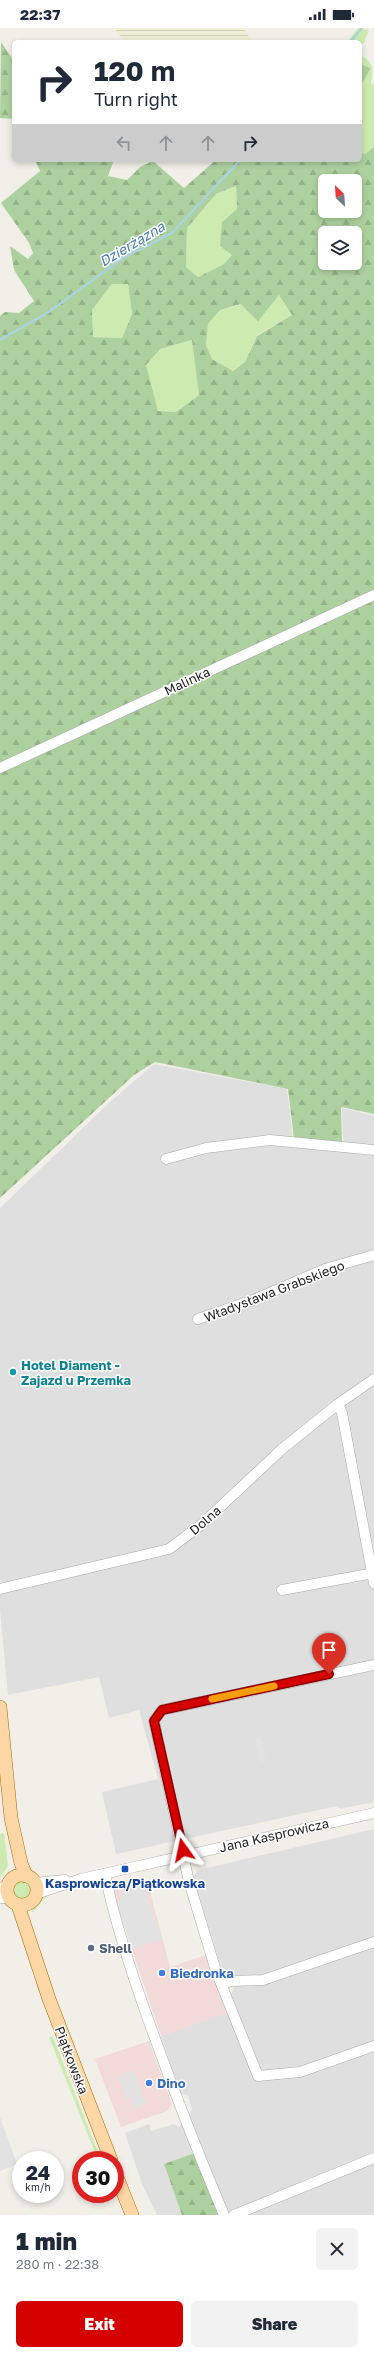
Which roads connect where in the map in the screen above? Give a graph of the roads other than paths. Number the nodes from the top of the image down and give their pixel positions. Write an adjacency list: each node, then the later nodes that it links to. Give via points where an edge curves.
1 (374, 595): 2 (street, Malinka)
2 (0, 768)
3 (374, 1150): 4 (street, via 270,1140 206,1148)
4 (166, 1159)
5 (374, 1255): 6 (street, Władysława Grabskiego, via 325,1269 253,1300)
6 (198, 1319)
7 (374, 1378): 8 (street, Dolna)
8 (338, 1404): 9 (street, via 342,1413); 10 (street, Dolna, via 282,1449 202,1524 169,1549)
9 (373, 1576): 11 (street)
10 (0, 1589)
11 (282, 1590)
12 (374, 1665): 15 (street, via 162,1710 154,1721)
13 (0, 1707): 17 (main road, Piątkowska, via 11,1818 21,1863)
14 (374, 1813): 15 (street, Jana Kasprowicza)
15 (184, 1856): 16 (street, Jana Kasprowicza); 19 (street, via 189,1882)
16 (105, 1874): 17 (street, Jana Kasprowicza); 25 (street, via 115,1922 133,1976 180,2109)
17 (17, 1891): 21 (main road, Piątkowska, via 51,2005)
18 (374, 1942): 19 (street, via 263,1980 230,1981)
19 (222, 1985): 20 (street, via 258,2076 300,2072)
20 (374, 2046)
21 (107, 2151)
22 (374, 2158): 26 (street)
23 (124, 2195): 24 (main road)
24 (132, 2215)
25 (224, 2215)
26 (234, 2215)

